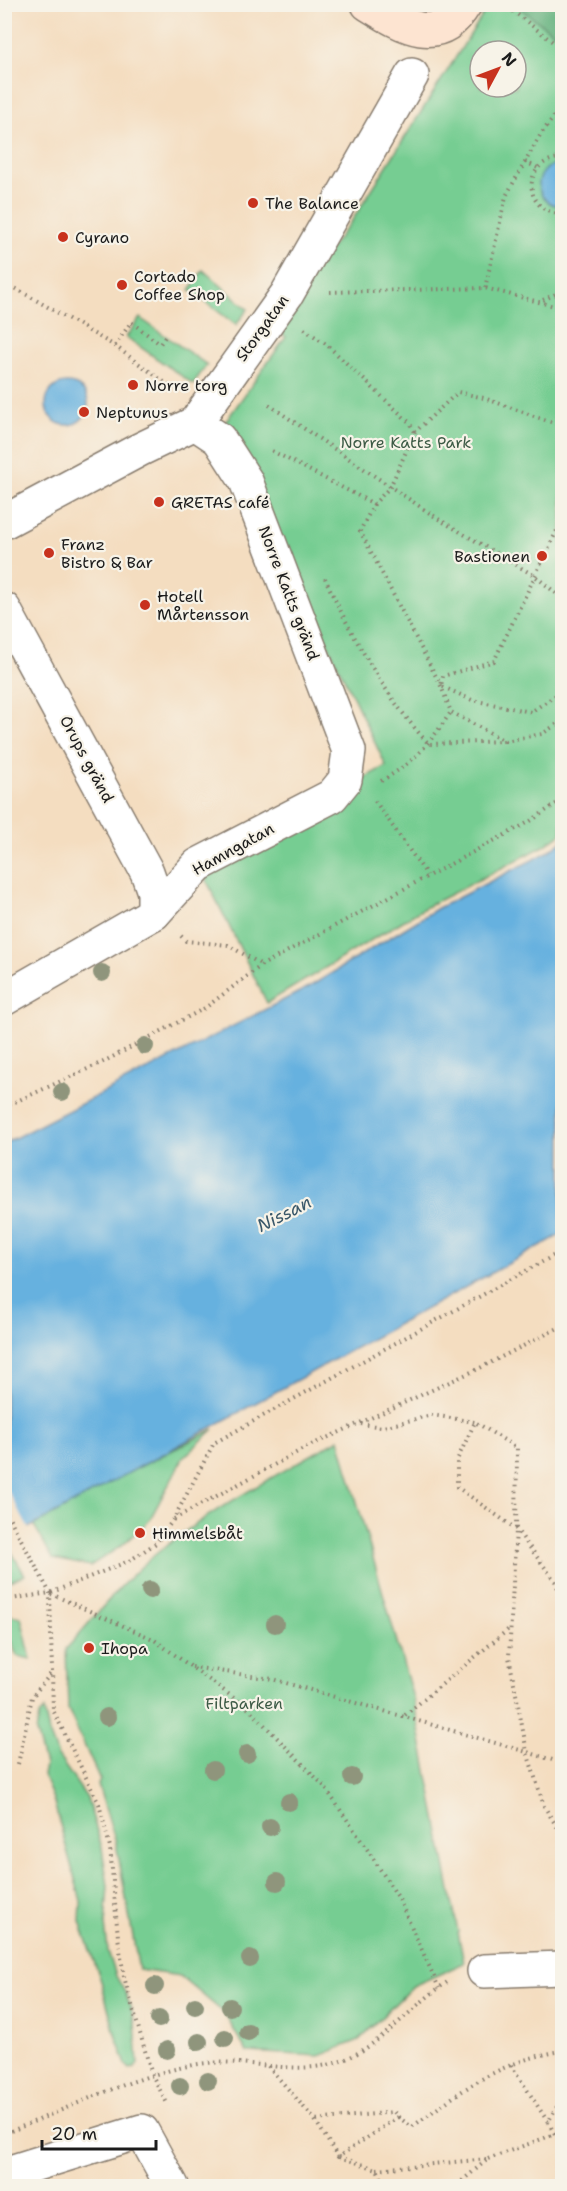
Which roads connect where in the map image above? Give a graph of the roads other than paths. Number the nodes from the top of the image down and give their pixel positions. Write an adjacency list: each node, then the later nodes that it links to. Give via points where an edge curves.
1 (368, 4): 2 (street, via 403,26 428,32 449,23)
2 (465, 4)
3 (412, 75): 4 (street, Storgatan, via 287,294)
4 (199, 416): 5 (street, Storgatan); 7 (street, Norre Katts gränd, via 246,481)
5 (4, 522)
6 (4, 609): 8 (street, Orups gränd, via 147,872 154,892)
7 (360, 782): 8 (street, Hamngatan, via 198,865)
8 (154, 913): 9 (street, Hamngatan)
9 (4, 999)
10 (562, 1968): 11 (street)
11 (469, 1974)
12 (4, 2174): 13 (street, via 142,2131)
13 (172, 2187)

